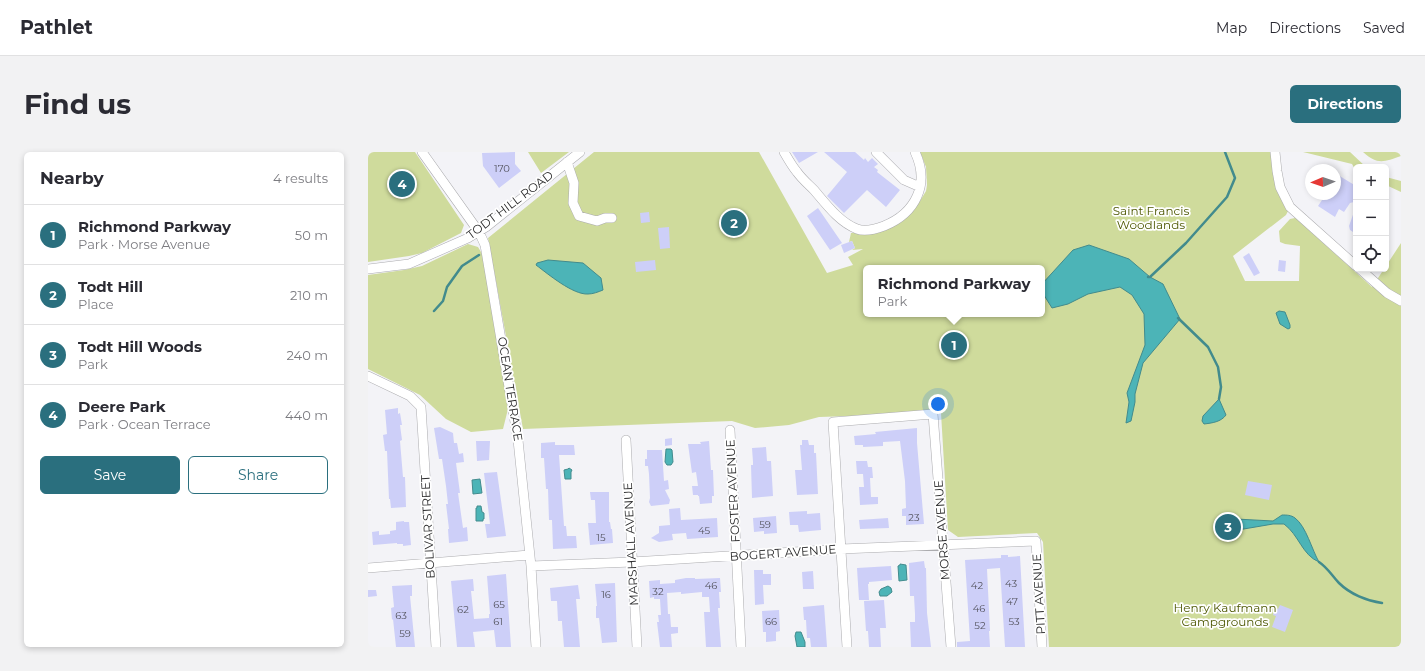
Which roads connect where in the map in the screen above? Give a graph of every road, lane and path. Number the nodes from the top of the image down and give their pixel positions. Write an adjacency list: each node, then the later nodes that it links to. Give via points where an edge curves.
1 (422, 152): 10 (street, OCEAN TERRACE)
2 (580, 152): 7 (street, TODT HILL ROAD)
3 (784, 152): 8 (street, via 797,173 836,214 847,224 858,229 878,228 900,217 912,206)
4 (876, 152): 8 (street, via 904,180)
5 (915, 152): 8 (street, via 920,164)
6 (1275, 152): 11 (street, via 1280,187 1290,207)
7 (567, 162): 9 (street, via 574,183 573,203 579,216 597,221); 10 (street, TODT HILL ROAD)
8 (920, 187)
9 (612, 218)
10 (479, 232): 12 (street, TODT HILL ROAD, via 409,264); 21 (street, OCEAN TERRACE, via 486,245 518,440)
11 (1353, 263)
12 (368, 270)
13 (1363, 272): 14 (street, via 1387,293)
14 (1401, 301)
15 (368, 376): 24 (street, BOLIVAR STREET, via 410,396 421,407)
16 (730, 430): 22 (street, FOSTER AVENUE)
17 (626, 440): 23 (street, MARSHALL AVENUE)
18 (1036, 541): 19 (street, BOGERT AVENUE); 33 (street, PITT AVENUE)
19 (943, 544): 20 (street, BOGERT AVENUE); 20 (street, MORSE AVENUE, via 933,414 833,422); 32 (street, MORSE AVENUE)
20 (841, 549): 22 (street, BOGERT AVENUE); 31 (street)
21 (529, 555): 24 (street); 25 (street, OCEAN TERRACE)
22 (736, 556): 23 (street, BOGERT AVENUE); 30 (street, FOSTER AVENUE)
23 (632, 562): 25 (street, BOGERT AVENUE); 29 (street, MARSHALL AVENUE)
24 (430, 563): 26 (street); 27 (street, BOLIVAR STREET)
25 (531, 566): 28 (street, OCEAN TERRACE)
26 (368, 568)
27 (436, 647)
28 (536, 647)
29 (637, 647)
30 (741, 647)
31 (847, 647)
32 (951, 647)
33 (1042, 647)

